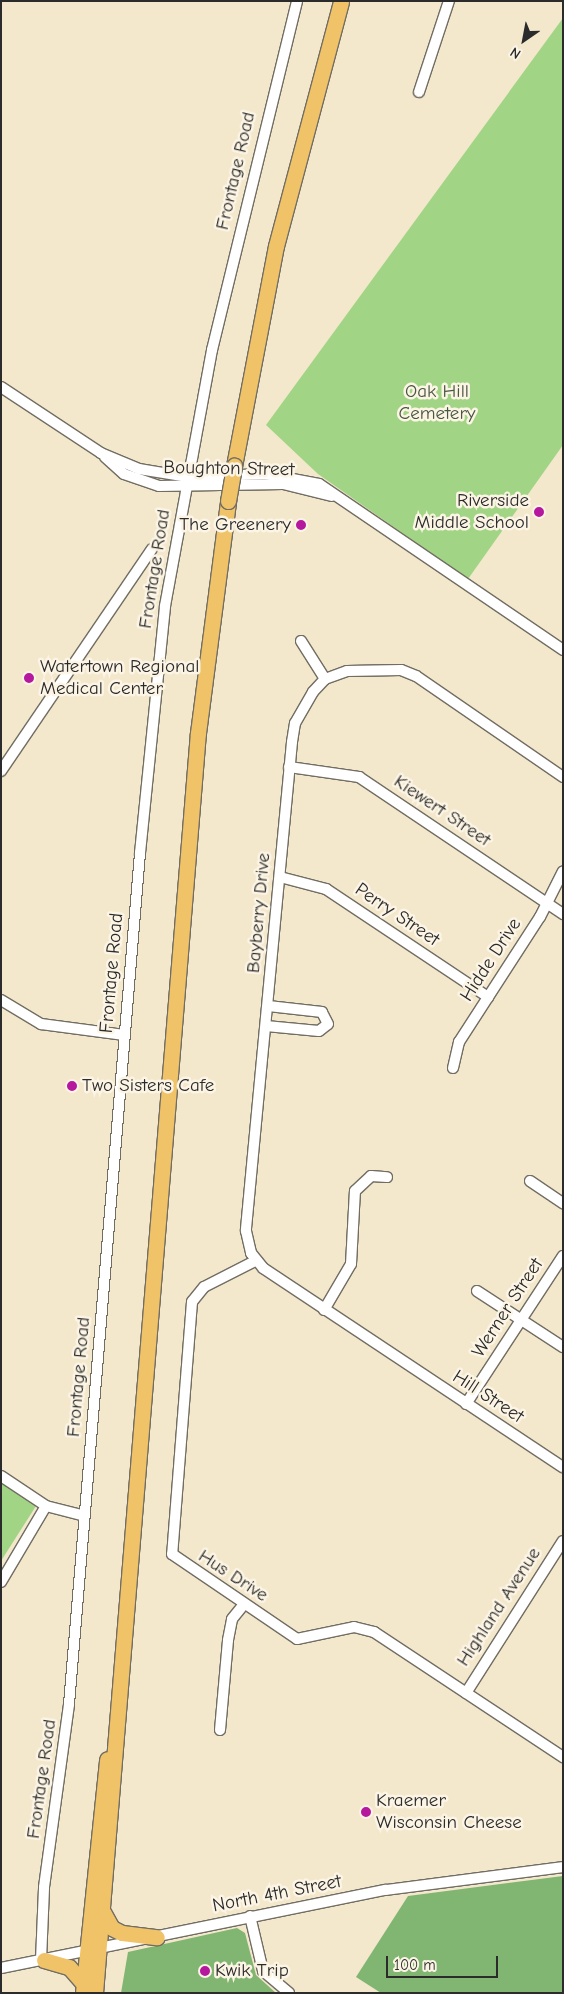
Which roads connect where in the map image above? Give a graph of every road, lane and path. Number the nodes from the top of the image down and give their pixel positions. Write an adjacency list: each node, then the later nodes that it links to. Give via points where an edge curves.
1 (297, 1): 6 (street, Frontage Road, via 240,229)
2 (341, 1): 43 (highway, bridge, via 274,255 228,501 198,732)
3 (449, 1): 4 (street)
4 (419, 92)
5 (1, 387): 6 (street, Boughton Street, via 101,453)
6 (187, 482): 9 (street, Boughton Street, via 287,476 318,484); 22 (street, Frontage Road, via 154,708)
7 (152, 549): 12 (street)
8 (301, 641): 10 (street)
9 (563, 650)
10 (325, 680): 11 (street, Bayberry Drive, via 295,722); 13 (street, via 347,670 377,667 416,676)
11 (289, 767): 15 (street, Bayberry Drive); 16 (street, Kiewert Street, via 359,777)
12 (1, 771)
13 (563, 777)
14 (563, 871): 16 (street, Hidde Drive)
15 (280, 877): 18 (street, Perry Street, via 326,889); 20 (street, Bayberry Drive)
16 (548, 904): 17 (street, Kiewert Street); 18 (street, Hidde Drive)
17 (563, 914)
18 (488, 997): 23 (street, Hidde Drive, via 459,1042)
19 (1, 1000): 22 (street, via 41,1024)
20 (268, 1006): 21 (street, Bayberry Drive); 21 (street, via 322,1012 328,1024 319,1030)
21 (266, 1026): 28 (street, Bayberry Drive, via 246,1226)
22 (124, 1035): 37 (street, Frontage Road)
23 (453, 1068)
24 (387, 1177): 30 (street, via 371,1176 355,1191 351,1264)
25 (530, 1182): 26 (street)
26 (563, 1203)
27 (563, 1256): 31 (street, Werner Street)
28 (255, 1261): 30 (street); 40 (street, Hus Drive, via 204,1287 192,1302 171,1546 181,1563)
29 (476, 1291): 31 (street)
30 (324, 1310): 33 (street, Hill Street)
31 (521, 1319): 32 (street); 33 (street, Werner Street)
32 (563, 1347)
33 (466, 1404): 34 (street, Hill Street)
34 (563, 1467)
35 (1, 1476): 36 (street)
36 (46, 1506): 37 (street); 39 (street)
37 (85, 1516): 50 (street, Frontage Road, via 59,1797 44,1887)
38 (563, 1541): 41 (street, Highland Avenue)
39 (1, 1582)
40 (244, 1604): 41 (street, Hus Drive, via 297,1639 366,1628); 42 (street, via 232,1619)
41 (466, 1692): 44 (street, Hus Drive)
42 (220, 1730)
43 (114, 1739): 46 (highway, via 118,1755); 49 (highway, via 108,1754)
44 (563, 1757)
45 (563, 1867): 47 (street, North 4th Street, via 386,1890)
46 (103, 1912): 48 (highway, via 112,1928 122,1933); 49 (highway)
47 (250, 1916): 48 (street, North 4th Street); 53 (street, via 263,1971)
48 (157, 1937): 49 (street, North 4th Street)
49 (92, 1951): 50 (street, North 4th Street); 52 (highway)
50 (42, 1960): 51 (street, North 4th Street); 52 (highway, via 69,1967)
51 (1, 1968)
52 (87, 1990)
53 (289, 1993)

